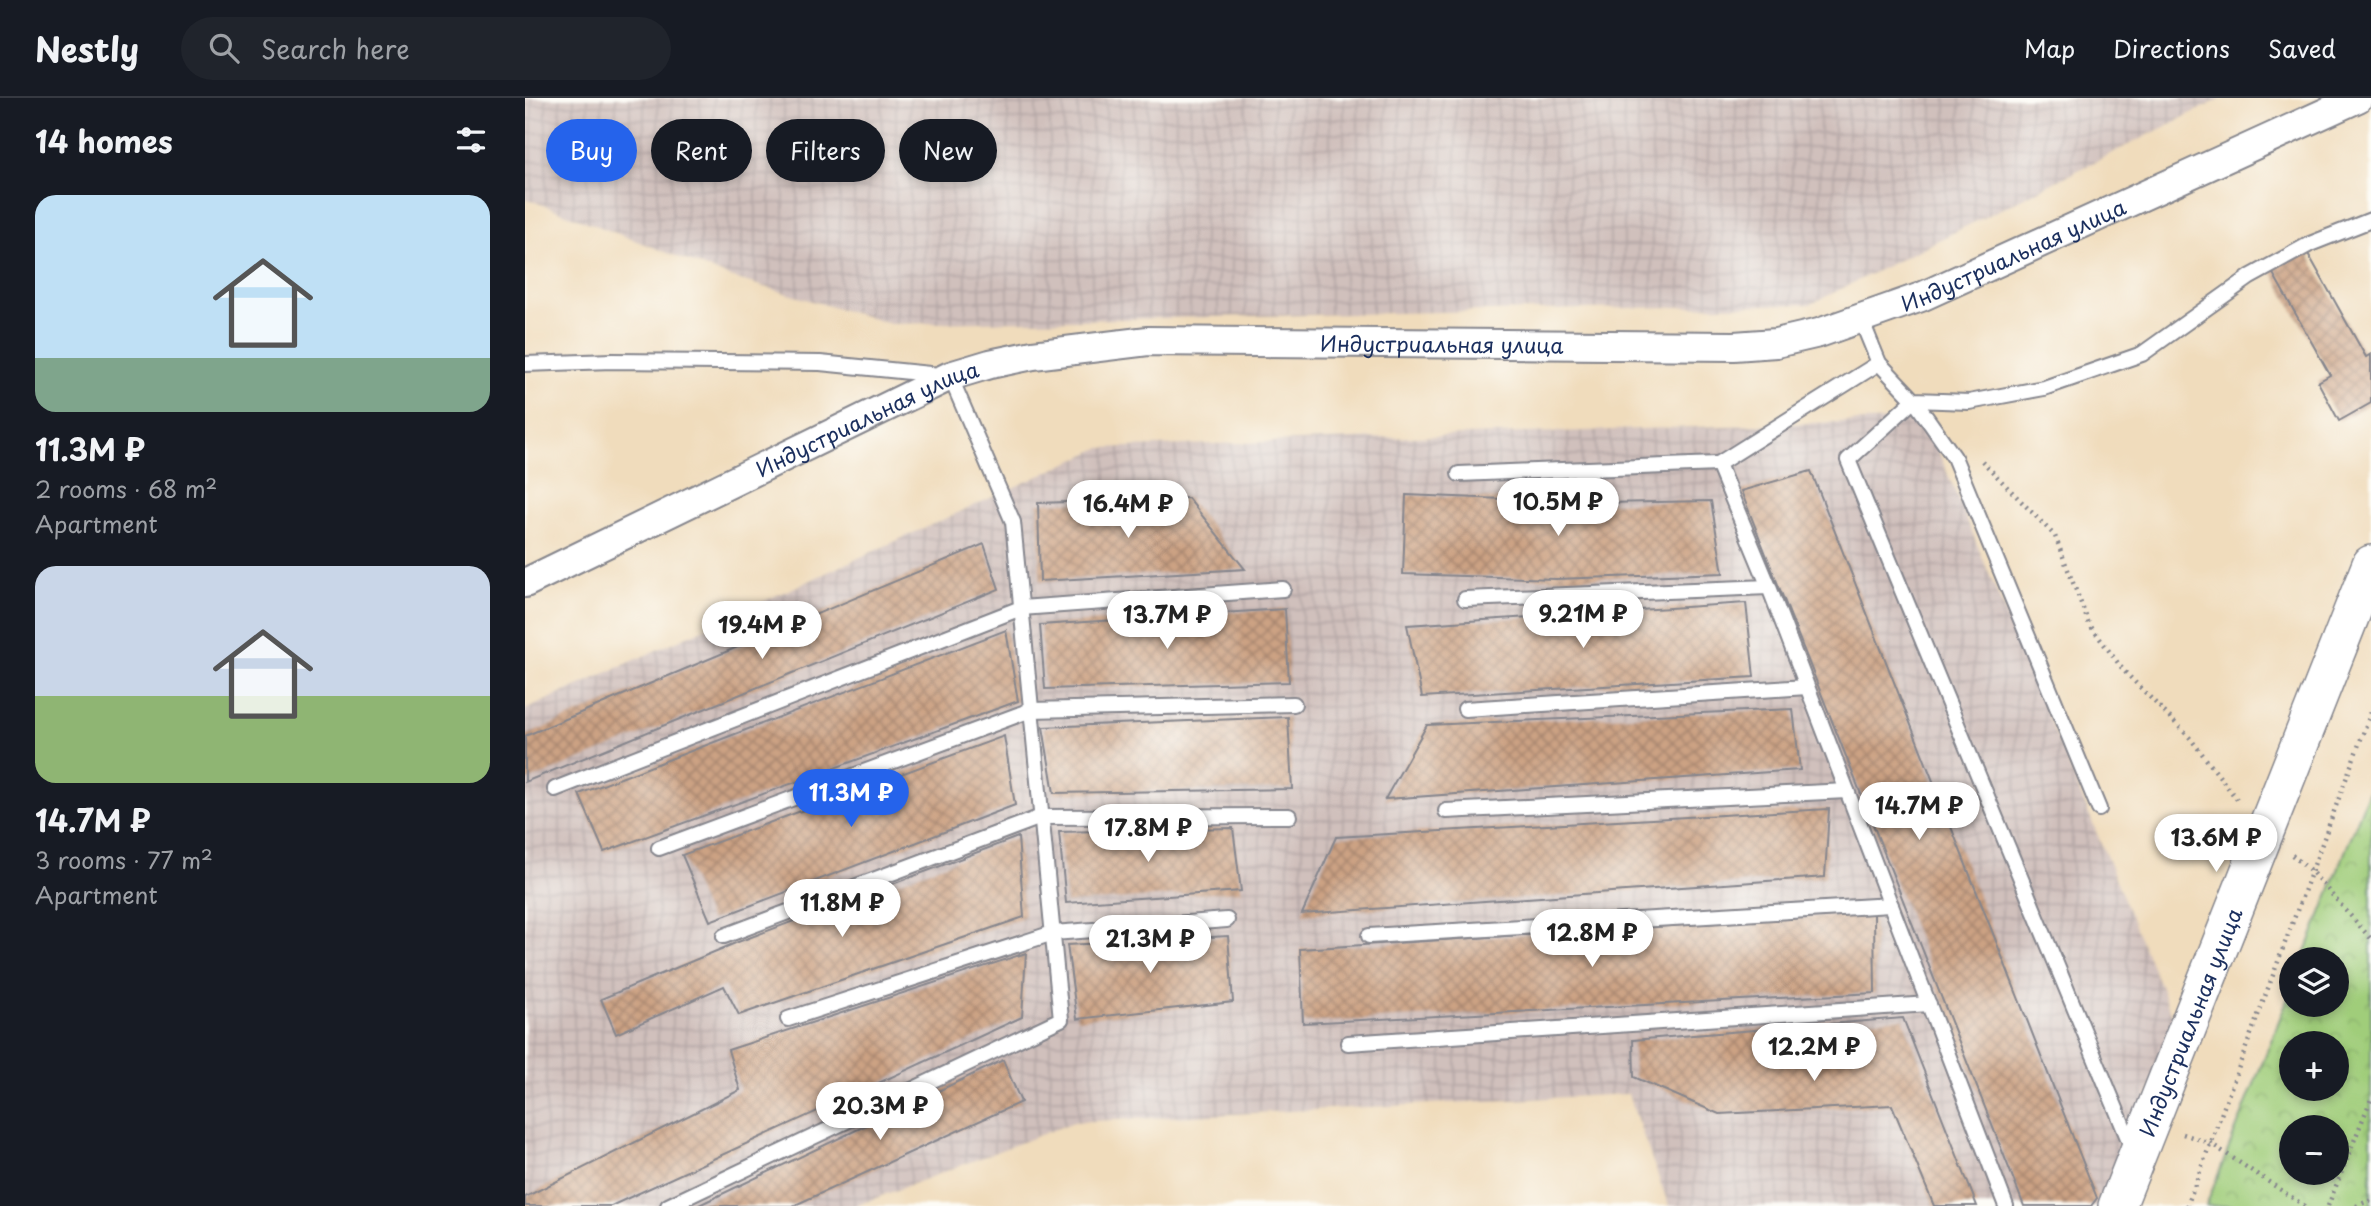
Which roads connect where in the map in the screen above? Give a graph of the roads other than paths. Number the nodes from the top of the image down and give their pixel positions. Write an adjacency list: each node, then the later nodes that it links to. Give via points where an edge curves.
1 (2358, 98): 3 (street, Индустриальная улица, via 2019,254)
2 (2371, 220): 7 (lane, via 2310,244 2250,277 2142,354 2044,388 1969,402)
3 (1861, 319): 4 (lane); 6 (street, Индустриальная улица, via 1819,333 1734,346 1148,341 1033,355)
4 (1879, 363): 7 (lane); 8 (lane)
5 (525, 364): 6 (lane, via 820,363)
6 (950, 376): 11 (street, Индустриальная улица); 15 (lane, via 1013,522)
7 (1914, 400): 22 (lane, via 1954,457); 35 (lane, via 1848,460)
8 (1718, 464): 9 (lane); 12 (lane)
9 (1459, 474)
10 (2371, 564): 35 (street, Индустриальная улица)
11 (525, 583)
12 (1769, 587): 14 (lane); 16 (lane)
13 (1283, 589): 15 (lane)
14 (1465, 599)
15 (1021, 608): 19 (lane); 20 (lane)
16 (1807, 687): 18 (lane); 21 (lane)
17 (1294, 704): 19 (lane)
18 (1465, 709)
19 (1031, 710): 25 (lane); 26 (lane)
20 (555, 789)
21 (1847, 791): 23 (lane); 27 (lane)
22 (2099, 809)
23 (1447, 811)
24 (1289, 816): 25 (lane)
25 (1041, 817): 29 (lane); 30 (lane)
26 (659, 848)
27 (1891, 905): 31 (lane); 32 (lane)
28 (1227, 920): 29 (lane)
29 (1053, 933): 33 (lane); 36 (lane, via 1061,1019)
30 (723, 936)
31 (1369, 936)
32 (1929, 1004): 34 (lane); 37 (lane)
33 (788, 1019)
34 (1348, 1043)
35 (2136, 1157): 38 (street, Индустриальная улица)
36 (668, 1206)
37 (2006, 1206)
38 (2117, 1206)

